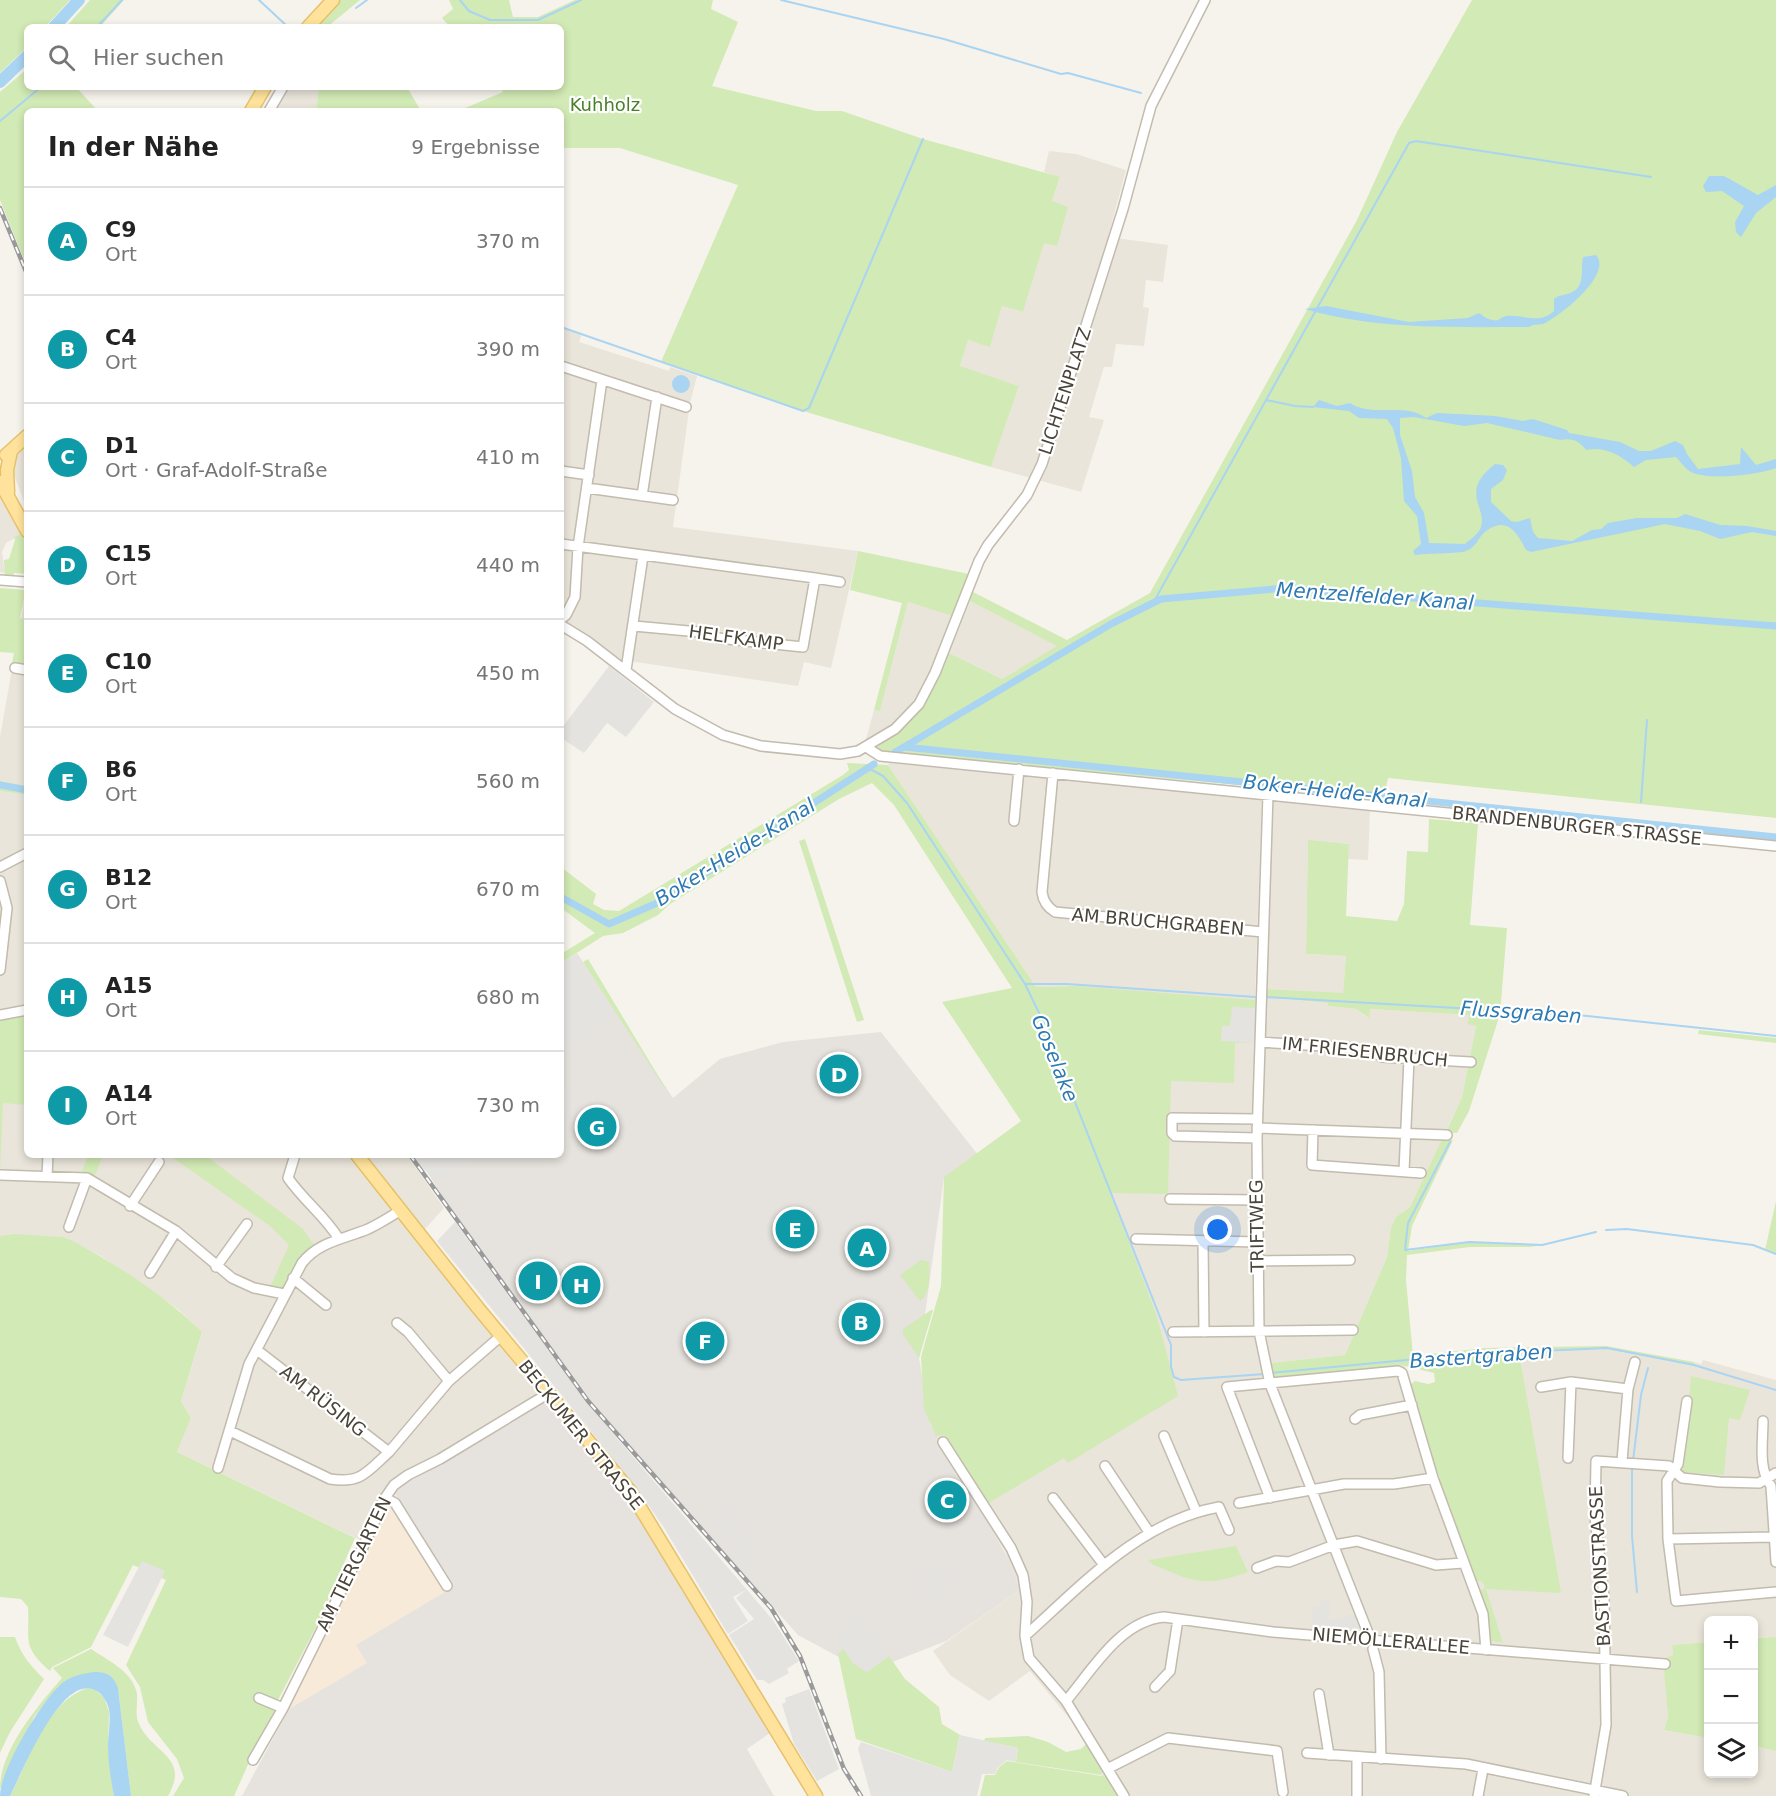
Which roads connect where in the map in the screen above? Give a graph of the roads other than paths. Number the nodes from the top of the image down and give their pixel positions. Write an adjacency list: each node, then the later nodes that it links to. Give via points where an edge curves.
1 (333, 0): 3 (main road)
2 (1205, 0): 36 (street, LICHTENPLATZ, via 1151,106 1123,209 1035,480 979,561 919,704 895,729)
3 (311, 24)
4 (263, 90): 6 (main road)
5 (281, 90): 7 (street)
6 (253, 108)
7 (271, 108)
8 (564, 367): 9 (street)
9 (602, 380): 10 (street); 16 (street)
10 (657, 397): 11 (street); 20 (street)
11 (686, 407)
12 (24, 439): 13 (main road)
13 (11, 451): 14 (main road); 19 (main road, via 6,470)
14 (0, 460)
15 (564, 471): 16 (street)
16 (589, 475): 18 (street)
17 (0, 482): 19 (main road)
18 (587, 488): 20 (street); 24 (street)
19 (8, 496): 22 (main road)
20 (642, 496): 21 (street)
21 (673, 500)
22 (24, 525)
23 (564, 545): 24 (street)
24 (578, 547): 25 (street); 30 (street, via 575,597)
25 (643, 556): 26 (street); 31 (street)
26 (816, 578): 29 (street); 31 (street, HELFKAMP, via 803,647)
27 (0, 580): 28 (street)
28 (24, 582)
29 (840, 582)
30 (564, 617)
31 (634, 626): 35 (street)
32 (564, 627): 35 (street, LICHTENPLATZ)
33 (15, 668): 34 (street)
34 (24, 670)
35 (626, 670): 36 (street, LICHTENPLATZ, via 696,723 742,741 840,754)
36 (866, 747): 37 (street, BRANDENBURGER STRASSE, via 880,756)
37 (1019, 769): 38 (street, BRANDENBURGER STRASSE); 40 (street)
38 (1053, 773): 39 (street, BRANDENBURGER STRASSE); 45 (street, AM BRUCHGRABEN, via 1042,892 1050,909)
39 (1268, 794): 41 (street, BRANDENBURGER STRASSE); 45 (street, TRIFTWEG)
40 (1014, 821)
41 (1776, 846)
42 (24, 855): 43 (street)
43 (0, 867)
44 (0, 881): 46 (street, via 7,909)
45 (1263, 932): 49 (street, TRIFTWEG)
46 (0, 970)
47 (24, 1011): 48 (street)
48 (0, 1015)
49 (1260, 1042): 50 (street, IM FRIESENBRUCH, via 1369,1049 1382,1057); 52 (street, TRIFTWEG)
50 (1409, 1059): 51 (street, IM FRIESENBRUCH); 54 (street)
51 (1471, 1062)
52 (1257, 1123): 53 (street); 56 (street, TRIFTWEG); 56 (street, via 1172,1118 1175,1136)
53 (1313, 1130): 54 (street); 61 (street, via 1312,1165)
54 (1406, 1133): 55 (street); 61 (street)
55 (1447, 1135)
56 (1257, 1138): 67 (street, TRIFTWEG)
57 (48, 1158): 64 (street)
58 (294, 1158): 73 (street, via 288,1178 327,1219)
59 (359, 1158): 69 (main road, BECKUMER STRASSE)
60 (159, 1162): 68 (street)
61 (1404, 1171): 62 (street)
62 (1421, 1173)
63 (0, 1175): 64 (street)
64 (47, 1176): 65 (street)
65 (87, 1178): 68 (street); 71 (street)
66 (1170, 1198): 67 (street)
67 (1257, 1200): 76 (street, TRIFTWEG)
68 (130, 1206): 72 (street)
69 (401, 1210): 73 (street, via 370,1228); 89 (main road, BECKUMER STRASSE)
70 (248, 1224): 79 (street)
71 (69, 1227)
72 (176, 1231): 79 (street); 80 (street)
73 (339, 1239): 81 (street, via 310,1253)
74 (1136, 1239): 75 (street)
75 (1203, 1241): 76 (street); 88 (street)
76 (1257, 1242): 78 (street, TRIFTWEG)
77 (1350, 1260): 78 (street)
78 (1258, 1261): 86 (street, TRIFTWEG)
79 (216, 1267): 82 (street, via 254,1288)
80 (150, 1273)
81 (293, 1278): 82 (street); 83 (street)
82 (284, 1293): 90 (street)
83 (326, 1305)
84 (397, 1323): 93 (street)
85 (1353, 1330): 86 (street)
86 (1259, 1331): 88 (street); 92 (street, TRIFTWEG)
87 (1173, 1332): 88 (street)
88 (1204, 1332)
89 (501, 1336): 93 (street); 97 (main road, BECKUMER STRASSE)
90 (257, 1350): 102 (street, via 249,1364); 105 (street, AM RÜSING)
91 (1635, 1362): 96 (street)
92 (1268, 1377): 99 (street, via 1398,1371 1404,1377); 114 (street, TRIFTWEG); 117 (street, via 1227,1387)
93 (449, 1381): 105 (street)
94 (1571, 1382): 95 (street); 96 (street); 106 (street)
95 (1541, 1387)
96 (1628, 1389): 107 (street)
97 (549, 1393): 115 (street, AM TIERGARTEN, via 408,1474); 152 (main road, BECKUMER STRASSE, via 618,1474 642,1509)
98 (1687, 1401): 110 (street)
99 (1412, 1406): 100 (street); 112 (street)
100 (1355, 1419)
101 (1762, 1421): 113 (street)
102 (230, 1431): 105 (street, via 330,1479 348,1482 359,1479); 109 (street)
103 (1164, 1436): 119 (street)
104 (943, 1442): 132 (street, via 1011,1548 1023,1575 1027,1602)
105 (389, 1452)
106 (1568, 1458)
107 (1630, 1462): 110 (street, via 1669,1466); 136 (street, BASTIONSTRASSE, via 1596,1461 1595,1516 1604,1596)
108 (1105, 1466): 121 (street)
109 (218, 1468)
110 (1674, 1473): 113 (street, via 1682,1478 1720,1482 1759,1483); 123 (street, via 1667,1481)
111 (1776, 1473): 113 (street)
112 (1433, 1478): 114 (street); 126 (street)
113 (1765, 1479): 122 (street, via 1771,1486)
114 (1312, 1490): 117 (street); 124 (street, TRIFTWEG)
115 (385, 1498): 129 (street, via 395,1503); 142 (street, AM TIERGARTEN)
116 (1053, 1498): 127 (street)
117 (1270, 1498): 118 (street)
118 (1239, 1503)
119 (1196, 1511): 120 (street, via 1219,1507); 121 (street)
120 (1229, 1530)
121 (1149, 1532): 127 (street)
122 (1773, 1537): 123 (street); 125 (street)
123 (1668, 1539): 130 (street, via 1676,1600)
124 (1334, 1545): 126 (street, via 1357,1541 1436,1565); 128 (street, via 1289,1562 1276,1561); 133 (street, TRIFTWEG)
125 (1776, 1562)
126 (1463, 1563): 135 (street, via 1483,1614)
127 (1104, 1565): 132 (street)
128 (1257, 1568)
129 (447, 1586)
130 (1776, 1592)
131 (1178, 1619): 133 (street, NIEMÖLLERALLEE, via 1273,1632); 138 (street, via 1170,1671); 141 (street, NIEMÖLLERALLEE, via 1147,1619 1129,1629)
132 (1024, 1636): 141 (street, via 1029,1658)
133 (1370, 1638): 135 (street, NIEMÖLLERALLEE)
134 (1373, 1649): 146 (street, via 1379,1672)
135 (1486, 1650): 136 (street, NIEMÖLLERALLEE)
136 (1604, 1660): 137 (street, NIEMÖLLERALLEE); 151 (street, BASTIONSTRASSE, via 1606,1725)
137 (1665, 1664)
138 (1155, 1688)
139 (1319, 1694): 144 (street)
140 (259, 1698): 142 (street)
141 (1066, 1701): 148 (street)
142 (283, 1708): 147 (street, AM TIERGARTEN)
143 (1307, 1753): 144 (street)
144 (1329, 1755): 145 (street)
145 (1357, 1757): 146 (street); 154 (street)
146 (1381, 1759): 149 (street, via 1466,1764)
147 (253, 1760)
148 (1109, 1768): 150 (street, via 1168,1738 1277,1751); 153 (street)
149 (1483, 1769): 151 (street); 155 (street)
150 (1283, 1792)
151 (1594, 1793): 156 (street)
152 (816, 1796)
153 (1124, 1796)
154 (1357, 1796)
155 (1478, 1796)
156 (1623, 1796)

